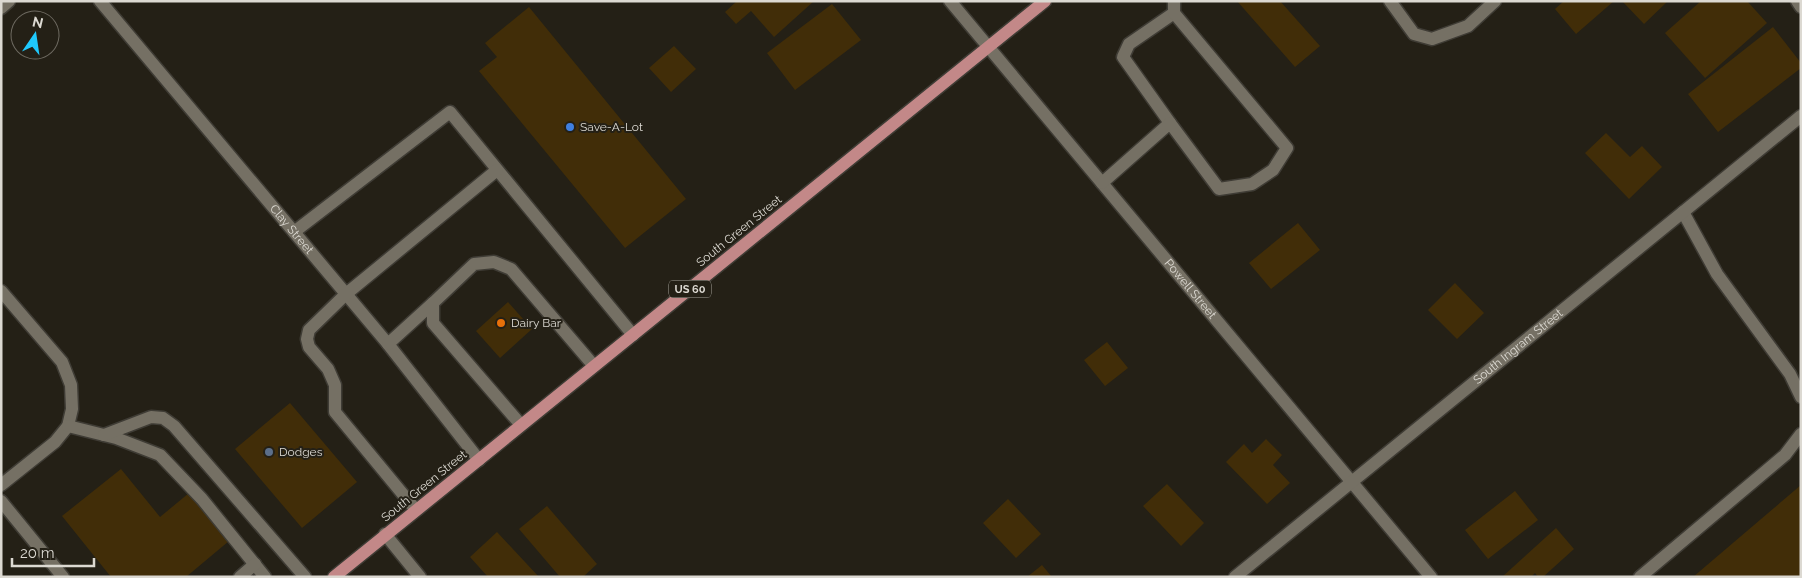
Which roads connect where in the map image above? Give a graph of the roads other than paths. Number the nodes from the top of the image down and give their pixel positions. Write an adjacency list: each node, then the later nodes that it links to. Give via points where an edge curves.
1 (9, 1): 10 (street)
2 (100, 1): 17 (street, Clay Street)
3 (950, 1): 11 (street, Powell Street)
4 (1045, 1): 11 (main road, South Green Street / US 60)
5 (1390, 1): 6 (street, via 1414,34 1432,39 1468,26)
6 (1496, 1)
7 (1796, 1): 8 (street)
8 (1801, 6)
9 (1174, 7): 13 (street, via 1129,44 1123,57); 13 (street, via 1287,148 1273,170 1252,184 1219,189)
10 (1, 8)
11 (988, 47): 15 (street, Powell Street); 21 (main road, South Green Street / US 60)
12 (1801, 116): 16 (street, South Ingram Street)
13 (1170, 122): 15 (street)
14 (497, 170): 17 (street, via 450,112); 19 (street); 21 (street)
15 (1102, 183): 30 (street, Powell Street)
16 (1683, 212): 24 (street, via 1717,274 1790,374); 30 (street, South Ingram Street)
17 (294, 232): 19 (street, Clay Street)
18 (1, 290): 26 (street, via 62,362 71,385 72,409)
19 (346, 294): 22 (street, Clay Street); 33 (street, via 309,330 306,339 309,348 328,369 335,385 335,412)
20 (434, 303): 22 (street); 23 (street, via 474,264 494,262 511,270); 25 (street, via 433,323)
21 (633, 335): 23 (main road, South Green Street / US 60)
22 (388, 344): 29 (street, Clay Street)
23 (594, 366): 25 (main road, South Green Street / US 60)
24 (1801, 397)
25 (521, 425): 29 (main road, South Green Street / US 60)
26 (68, 426): 28 (street); 31 (street, via 54,442)
27 (1801, 434): 44 (street, via 1785,455)
28 (104, 435): 35 (street, via 160,455 202,499); 39 (street, via 151,417 163,418 174,426)
29 (479, 460): 33 (main road, South Green Street / US 60)
30 (1353, 482): 42 (street, South Ingram Street); 43 (street, Powell Street)
31 (1, 485)
32 (1, 501): 36 (street)
33 (416, 510): 34 (main road, South Green Street / US 60)
34 (385, 534): 40 (main road, South Green Street / US 60); 41 (street)
35 (255, 564): 37 (street); 38 (street)
36 (63, 577)
37 (240, 577)
38 (265, 577)
39 (305, 577)
40 (334, 577)
41 (420, 577)
42 (1236, 577)
43 (1431, 577)
44 (1640, 577)

